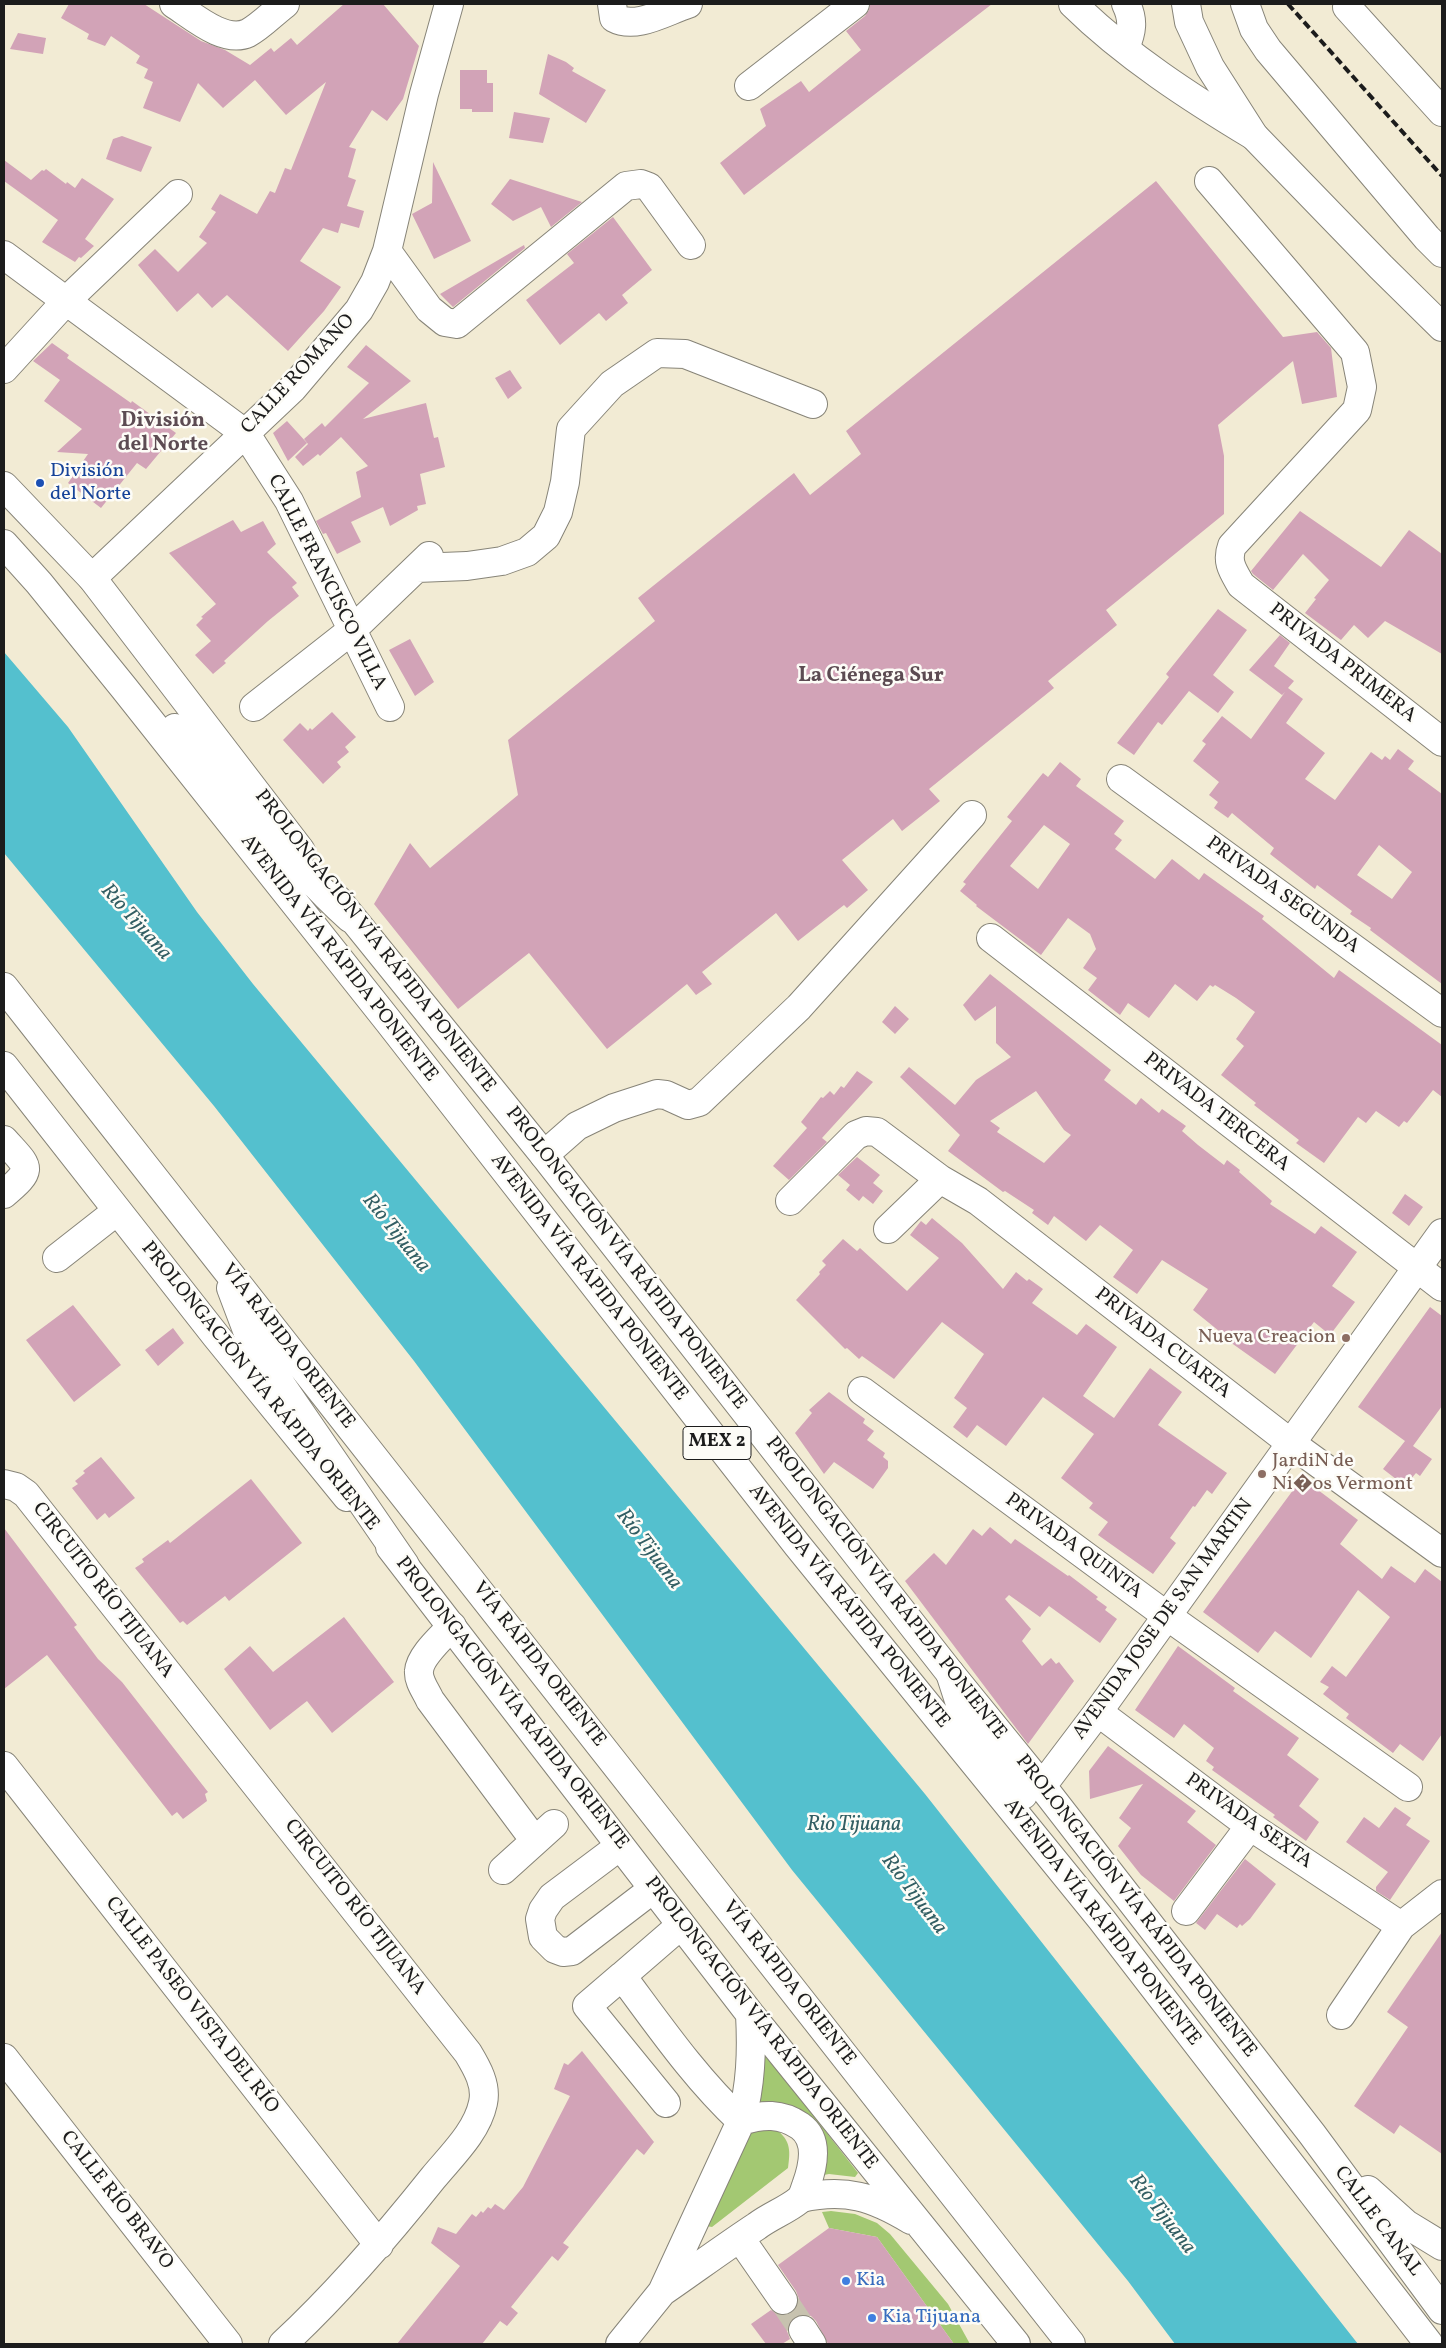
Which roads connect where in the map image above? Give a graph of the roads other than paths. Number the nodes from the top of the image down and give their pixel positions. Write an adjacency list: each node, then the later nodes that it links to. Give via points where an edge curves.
1 (174, 4): 2 (main road, via 216,30 236,36 247,34)
2 (285, 4)
3 (449, 4): 19 (main road, CALLE ROMANO)
4 (612, 4): 5 (main road, via 614,18 624,23)
5 (688, 4)
6 (855, 4): 13 (main road)
7 (1073, 4): 12 (main road)
8 (1126, 4): 12 (main road, via 1132,32)
9 (1186, 4): 15 (main road, via 1189,22 1210,67)
10 (1245, 4): 20 (main road, via 1254,29 1268,50)
11 (1348, 7): 14 (main road)
12 (1125, 48): 15 (main road, via 1206,107)
13 (749, 86)
14 (1442, 112)
15 (1254, 136): 23 (main road)
16 (1210, 181): 34 (main road, PRIVADA PRIMERA, via 1355,352 1362,388 1357,410 1232,546 1229,566 1241,585)
17 (178, 194): 22 (main road)
18 (691, 245): 19 (main road, via 649,187 641,184 626,186 457,324 445,322 429,310)
19 (387, 251): 26 (main road, CALLE ROMANO, via 359,310 293,388)
20 (1442, 253)
21 (4, 255): 22 (main road, CALLE FRANCISCO VILLA)
22 (67, 300): 24 (main road); 26 (main road, CALLE FRANCISCO VILLA)
23 (1442, 327)
24 (4, 369)
25 (813, 404): 30 (main road, via 684,354 657,353 612,384 571,429 558,512 546,536 527,552 502,561 467,566 424,561)
26 (246, 434): 29 (main road, CALLE ROMANO); 30 (main road, CALLE FRANCISCO VILLA, via 289,501)
27 (4, 486): 29 (main road, PROLONGACIÓN VÍA RÁPIDA PONIENTE)
28 (4, 544): 31 (main road, AVENIDA VÍA RÁPIDA PONIENTE / MEX 2)
29 (92, 578): 37 (main road, PROLONGACIÓN VÍA RÁPIDA PONIENTE)
30 (352, 630): 32 (main road); 33 (main road, CALLE FRANCISCO VILLA)
31 (124, 688): 37 (main road, via 158,711 183,735 318,890); 72 (main road, AVENIDA VÍA RÁPIDA PONIENTE / MEX 2, via 798,1546)
32 (254, 707)
33 (390, 707)
34 (1442, 742)
35 (1122, 779): 40 (main road, PRIVADA SEGUNDA)
36 (972, 815): 43 (main road, via 799,1007 699,1102 688,1105 657,1094 614,1108 577,1126)
37 (350, 918): 43 (main road, PROLONGACIÓN VÍA RÁPIDA PONIENTE)
38 (991, 938): 52 (main road, PRIVADA TERCERA)
39 (4, 987): 51 (main road, VÍA RÁPIDA ORIENTE)
40 (1442, 1013)
41 (4, 1066): 47 (main road, PROLONGACIÓN VÍA RÁPIDA ORIENTE)
42 (4, 1140): 45 (main road, via 26,1169 23,1178)
43 (544, 1155): 61 (main road, PROLONGACIÓN VÍA RÁPIDA PONIENTE)
44 (940, 1179): 46 (main road, PRIVADA CUARTA, via 877,1132 866,1131 856,1135); 48 (main road); 55 (main road, PRIVADA CUARTA, via 978,1201)
45 (4, 1194)
46 (790, 1201)
47 (117, 1210): 50 (main road); 58 (main road, PROLONGACIÓN VÍA RÁPIDA ORIENTE, via 314,1459)
48 (888, 1229)
49 (1442, 1233): 52 (main road, AVENIDA JOSE DE SAN MARTIN)
50 (57, 1258)
51 (221, 1263): 58 (main road, via 251,1341); 95 (main road, VÍA RÁPIDA ORIENTE)
52 (1416, 1268): 53 (main road, PRIVADA TERCERA); 55 (main road, AVENIDA JOSE DE SAN MARTIN)
53 (1442, 1287)
54 (862, 1391): 59 (main road, PRIVADA QUINTA)
55 (1292, 1444): 57 (main road, PRIVADA CUARTA); 59 (main road, AVENIDA JOSE DE SAN MARTIN)
56 (4, 1484): 85 (main road, CIRCUITO RÍO TIJUANA, via 26,1494 477,2068 483,2102 473,2129)
57 (1442, 1553)
58 (405, 1565): 60 (main road, PROLONGACIÓN VÍA RÁPIDA ORIENTE)
59 (1167, 1616): 62 (main road, AVENIDA JOSE DE SAN MARTIN); 65 (main road, PRIVADA QUINTA)
60 (452, 1626): 67 (main road, PROLONGACIÓN VÍA RÁPIDA ORIENTE); 68 (main road, via 430,1648 419,1670 420,1681 430,1700 545,1833)
61 (950, 1673): 64 (main road, PROLONGACIÓN VÍA RÁPIDA PONIENTE); 72 (main road, via 961,1707 1062,1846 1083,1878)
62 (1098, 1712): 64 (main road, AVENIDA JOSE DE SAN MARTIN); 66 (main road, PRIVADA SEXTA)
63 (4, 1766): 85 (main road, CALLE PASEO VISTA DEL RÍO)
64 (1042, 1786): 81 (main road, PROLONGACIÓN VÍA RÁPIDA PONIENTE)
65 (1408, 1787)
66 (1250, 1826): 71 (main road); 74 (main road, PRIVADA SEXTA)
67 (620, 1846): 69 (main road, PROLONGACIÓN VÍA RÁPIDA ORIENTE); 69 (main road, via 552,1897 540,1919 543,1936 555,1949 563,1952 572,1950)
68 (503, 1870)
69 (653, 1889): 73 (main road, PROLONGACIÓN VÍA RÁPIDA ORIENTE)
70 (1442, 1894): 74 (main road)
71 (1186, 1911)
72 (1102, 1920): 96 (main road, AVENIDA VÍA RÁPIDA PONIENTE / MEX 2)
73 (681, 1925): 75 (main road); 76 (main road, PROLONGACIÓN VÍA RÁPIDA ORIENTE)
74 (1401, 1926): 77 (main road)
75 (622, 1976): 79 (main road, via 587,2006); 80 (main road, via 694,2072)
76 (750, 2014): 80 (main road, via 752,2054); 83 (main road, PROLONGACIÓN VÍA RÁPIDA ORIENTE)
77 (1341, 2015)
78 (4, 2058): 91 (main road, CALLE RÍO BRAVO)
79 (666, 2103)
80 (742, 2121): 82 (main road, via 758,2116 779,2117 792,2121 808,2135 813,2158); 87 (main road)
81 (1312, 2134): 86 (main road, via 1399,2218); 89 (main road, CALLE CANAL)
82 (801, 2198): 83 (main road, via 825,2193 864,2198); 84 (main road)
83 (920, 2224): 90 (main road, PROLONGACIÓN VÍA RÁPIDA ORIENTE)
84 (740, 2238): 87 (main road); 88 (main road)
85 (379, 2245): 92 (main road, CIRCUITO RÍO TIJUANA, via 320,2311)
86 (1442, 2246)
87 (672, 2280): 93 (main road)
88 (783, 2300)
89 (1442, 2310)
90 (1000, 2332): 94 (main road, PROLONGACIÓN VÍA RÁPIDA ORIENTE)
91 (228, 2344)
92 (283, 2344)
93 (620, 2344)
94 (1016, 2344)
95 (1070, 2344)
96 (1429, 2344)

